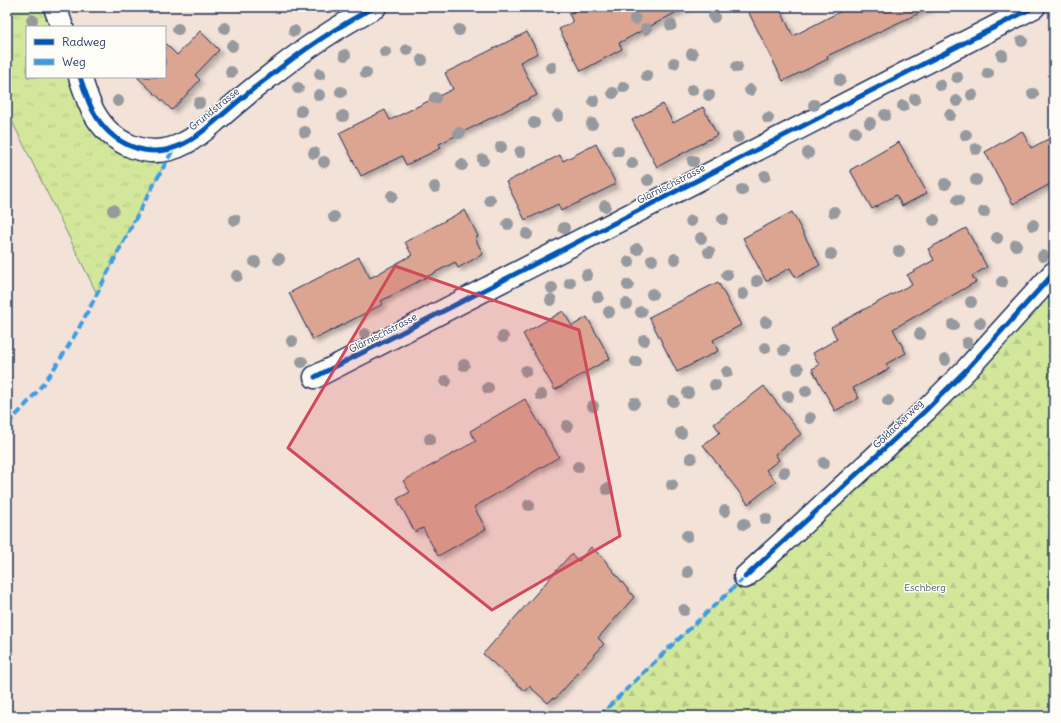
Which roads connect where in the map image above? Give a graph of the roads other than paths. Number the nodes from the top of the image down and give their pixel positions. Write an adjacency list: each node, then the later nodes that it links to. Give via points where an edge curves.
1 (55, 7): 4 (street)
2 (375, 7): 5 (street, Grundstrasse, via 301,52 204,130 174,148 146,150 118,140 107,131 92,111)
3 (1034, 7): 7 (street, Glärnischstrasse)
4 (62, 26)
5 (80, 78)
6 (1054, 274): 8 (street, Goldackerweg, via 925,411)
7 (315, 377)
8 (745, 578)

